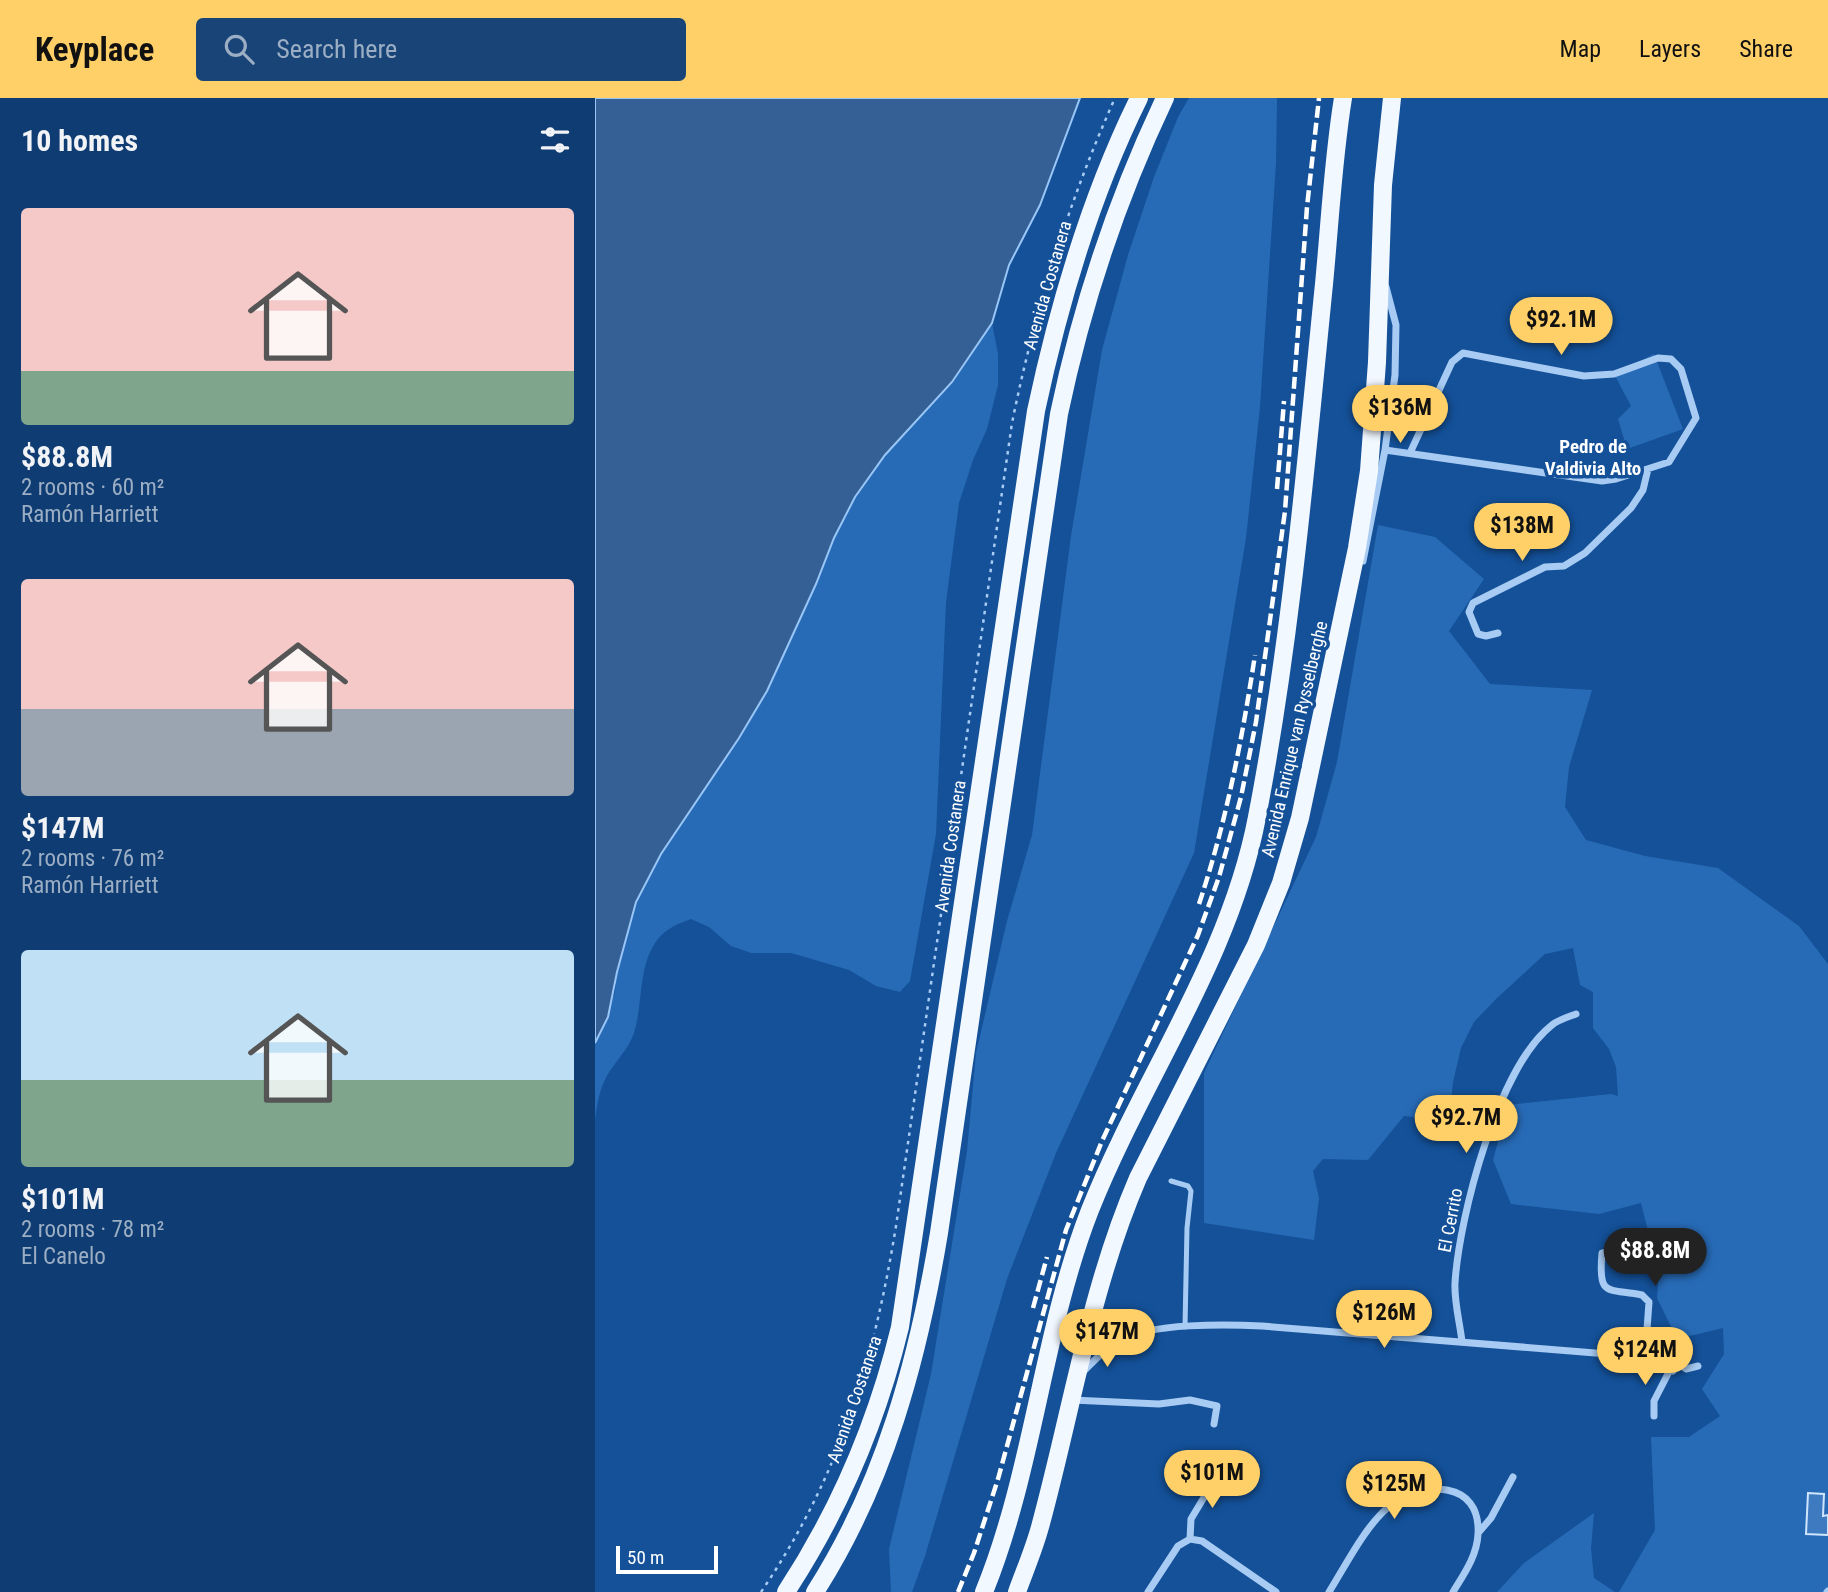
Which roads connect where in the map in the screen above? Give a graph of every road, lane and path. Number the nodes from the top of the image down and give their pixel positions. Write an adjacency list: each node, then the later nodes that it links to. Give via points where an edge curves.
1 (1115, 98): 30 (path, via 1054,255 1012,423 878,1326 823,1485)
2 (1139, 98): 31 (main road, Avenida Costanera, via 1085,229 1052,337 1037,411 898,1337 852,1471)
3 (1165, 98): 32 (main road, via 1098,263 1059,414 939,1233 919,1339 901,1406 870,1486)
4 (1343, 98): 33 (main road, Avenida Enrique van Rysselberghe, via 1287,631 1252,842 1204,976 1106,1173 1077,1246 1012,1510)
5 (1392, 98): 6 (main road, Avenida Enrique van Rysselberghe)
6 (1380, 272): 7 (street, via 1396,325); 10 (main road, Avenida Enrique van Rysselberghe, via 1372,442)
7 (1385, 450): 8 (street); 10 (street, via 1365,554)
8 (1410, 453): 9 (street, via 1592,481); 9 (street, via 1452,362 1463,353 1584,376 1613,374 1658,358 1671,359 1684,375 1695,422 1669,462)
9 (1648, 469): 11 (street, via 1643,490 1631,508 1585,553 1565,566 1545,567 1473,603 1469,612 1478,634)
10 (1344, 615): 15 (main road, Avenida Enrique van Rysselberghe, via 1300,818 1281,883 1246,966 1138,1178 1105,1264)
11 (1498, 634)
12 (1576, 1014): 18 (street, El Cerrito, via 1553,1024 1528,1052 1482,1150 1464,1220 1455,1286)
13 (1171, 1181): 16 (lane, via 1191,1191)
14 (1631, 1249): 19 (street, via 1602,1253 1601,1278 1609,1291 1642,1295 1649,1302)
15 (1094, 1314): 17 (street, via 1108,1332); 22 (main road, Avenida Enrique van Rysselberghe)
16 (1185, 1326): 17 (street); 18 (street, via 1237,1325)
17 (1121, 1339): 22 (street)
18 (1462, 1342): 19 (street)
19 (1645, 1357): 21 (street, via 1660,1348 1670,1355 1673,1364)
20 (1698, 1366): 21 (street, via 1679,1364)
21 (1668, 1377): 24 (street, via 1654,1401)
22 (1076, 1381): 23 (main road, Avenida Enrique van Rysselberghe)
23 (1071, 1400): 25 (street, via 1159,1404 1190,1400 1217,1406); 34 (main road, Avenida Enrique van Rysselberghe, via 1039,1528)
24 (1654, 1416)
25 (1214, 1424)
26 (1513, 1477): 28 (street)
27 (1215, 1479): 29 (street, via 1191,1519)
28 (1479, 1532): 37 (street, via 1474,1513 1459,1494 1441,1488 1416,1492 1377,1518); 38 (street, via 1470,1563)
29 (1190, 1539): 35 (street, via 1178,1546); 36 (street, via 1202,1541)
30 (761, 1592)
31 (786, 1592)
32 (814, 1592)
33 (984, 1592)
34 (1017, 1592)
35 (1148, 1592)
36 (1276, 1592)
37 (1329, 1592)
38 (1453, 1592)

